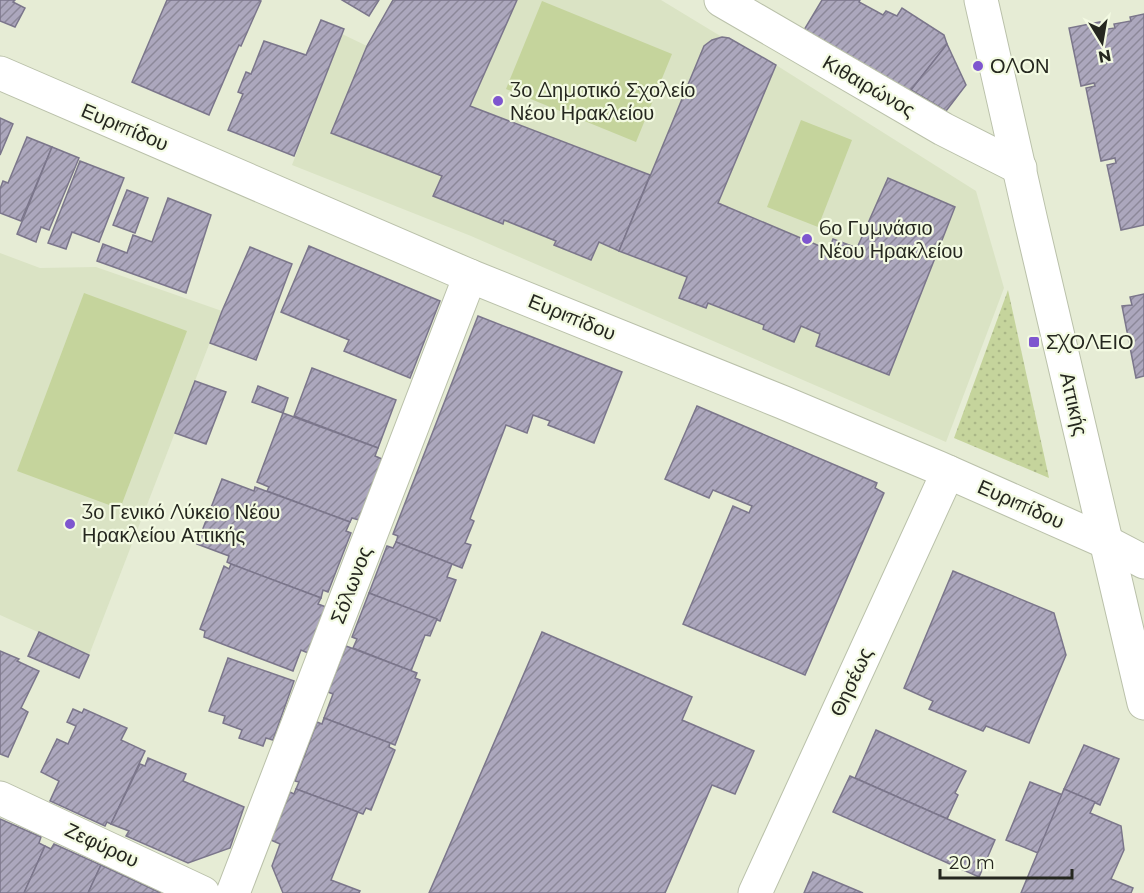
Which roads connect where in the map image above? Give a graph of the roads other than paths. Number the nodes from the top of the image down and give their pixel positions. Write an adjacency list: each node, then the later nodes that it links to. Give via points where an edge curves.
1 (721, 0): 4 (street, Κιθαιρώνος, via 943,129)
2 (981, 0): 4 (street, Αττικής)
3 (0, 72): 5 (street, Ευριπίδου)
4 (1020, 168): 7 (street, Αττικής)
5 (470, 276): 6 (street, Ευριπίδου); 12 (street, Σόλωνος)
6 (948, 472): 7 (street, Ευριπίδου); 13 (street, Θησέως)
7 (1106, 542): 8 (street, Ευριπίδου); 9 (street, Αττικής)
8 (1144, 562)
9 (1144, 703)
10 (0, 798): 11 (street, Ζεφύρου)
11 (203, 893)
12 (233, 893)
13 (755, 893)

